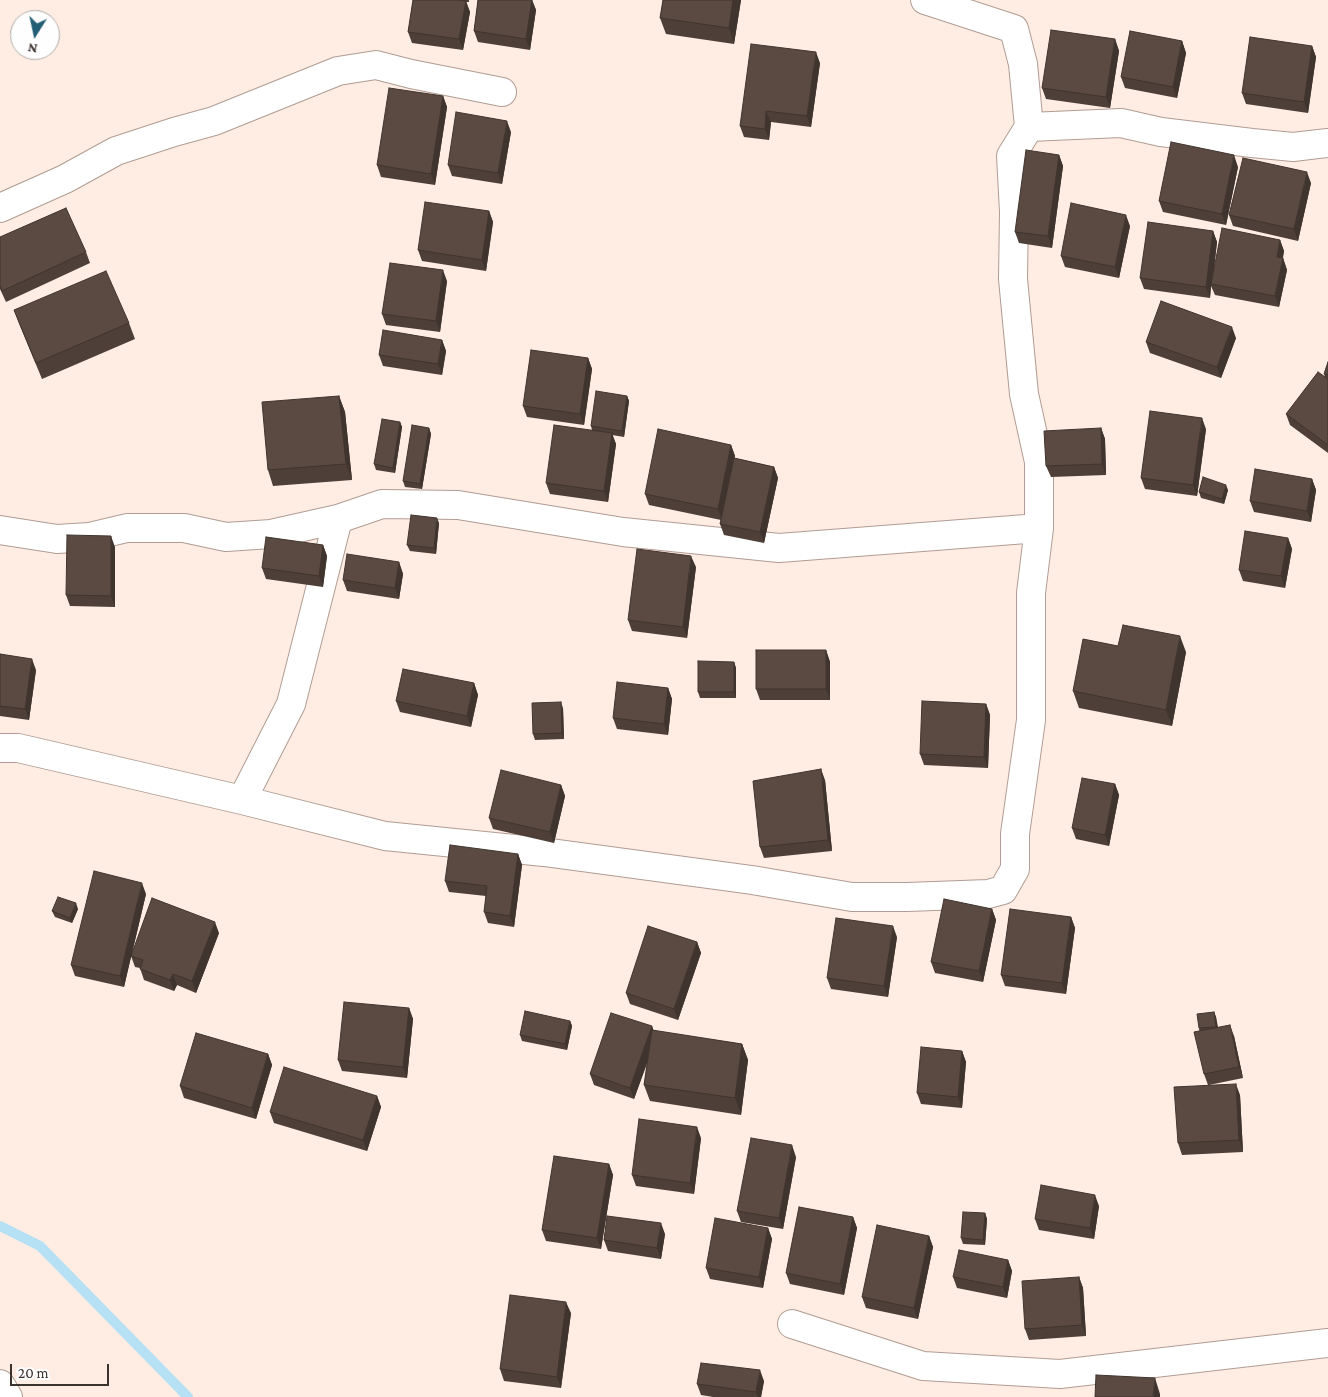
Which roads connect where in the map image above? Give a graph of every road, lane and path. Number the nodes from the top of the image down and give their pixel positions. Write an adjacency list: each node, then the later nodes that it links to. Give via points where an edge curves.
1 (925, 0): 3 (street, via 1014,29 1023,64)
2 (502, 92): 5 (street, via 376,65 338,71 214,121 116,151 66,179)
3 (1029, 127): 4 (street, via 1121,123 1161,132 1293,147); 7 (street, via 1011,156 1013,278 1024,394 1039,462)
4 (1328, 143)
5 (0, 208)
6 (338, 519): 7 (street, via 382,504 458,505 623,532 779,548); 8 (street, via 271,534 226,537 184,528 127,528 90,537 57,539); 10 (street, via 291,704)
7 (1039, 528): 10 (street, via 1031,593 1032,720 1015,834 1015,869 1003,890 988,894 852,897 544,852 385,836)
8 (0, 530)
9 (0, 748): 10 (street, via 18,748)
10 (242, 800)
11 (792, 1324): 12 (street, via 923,1366 1060,1374)
12 (1328, 1343)
13 (0, 1384): 14 (street)
14 (8, 1397)

